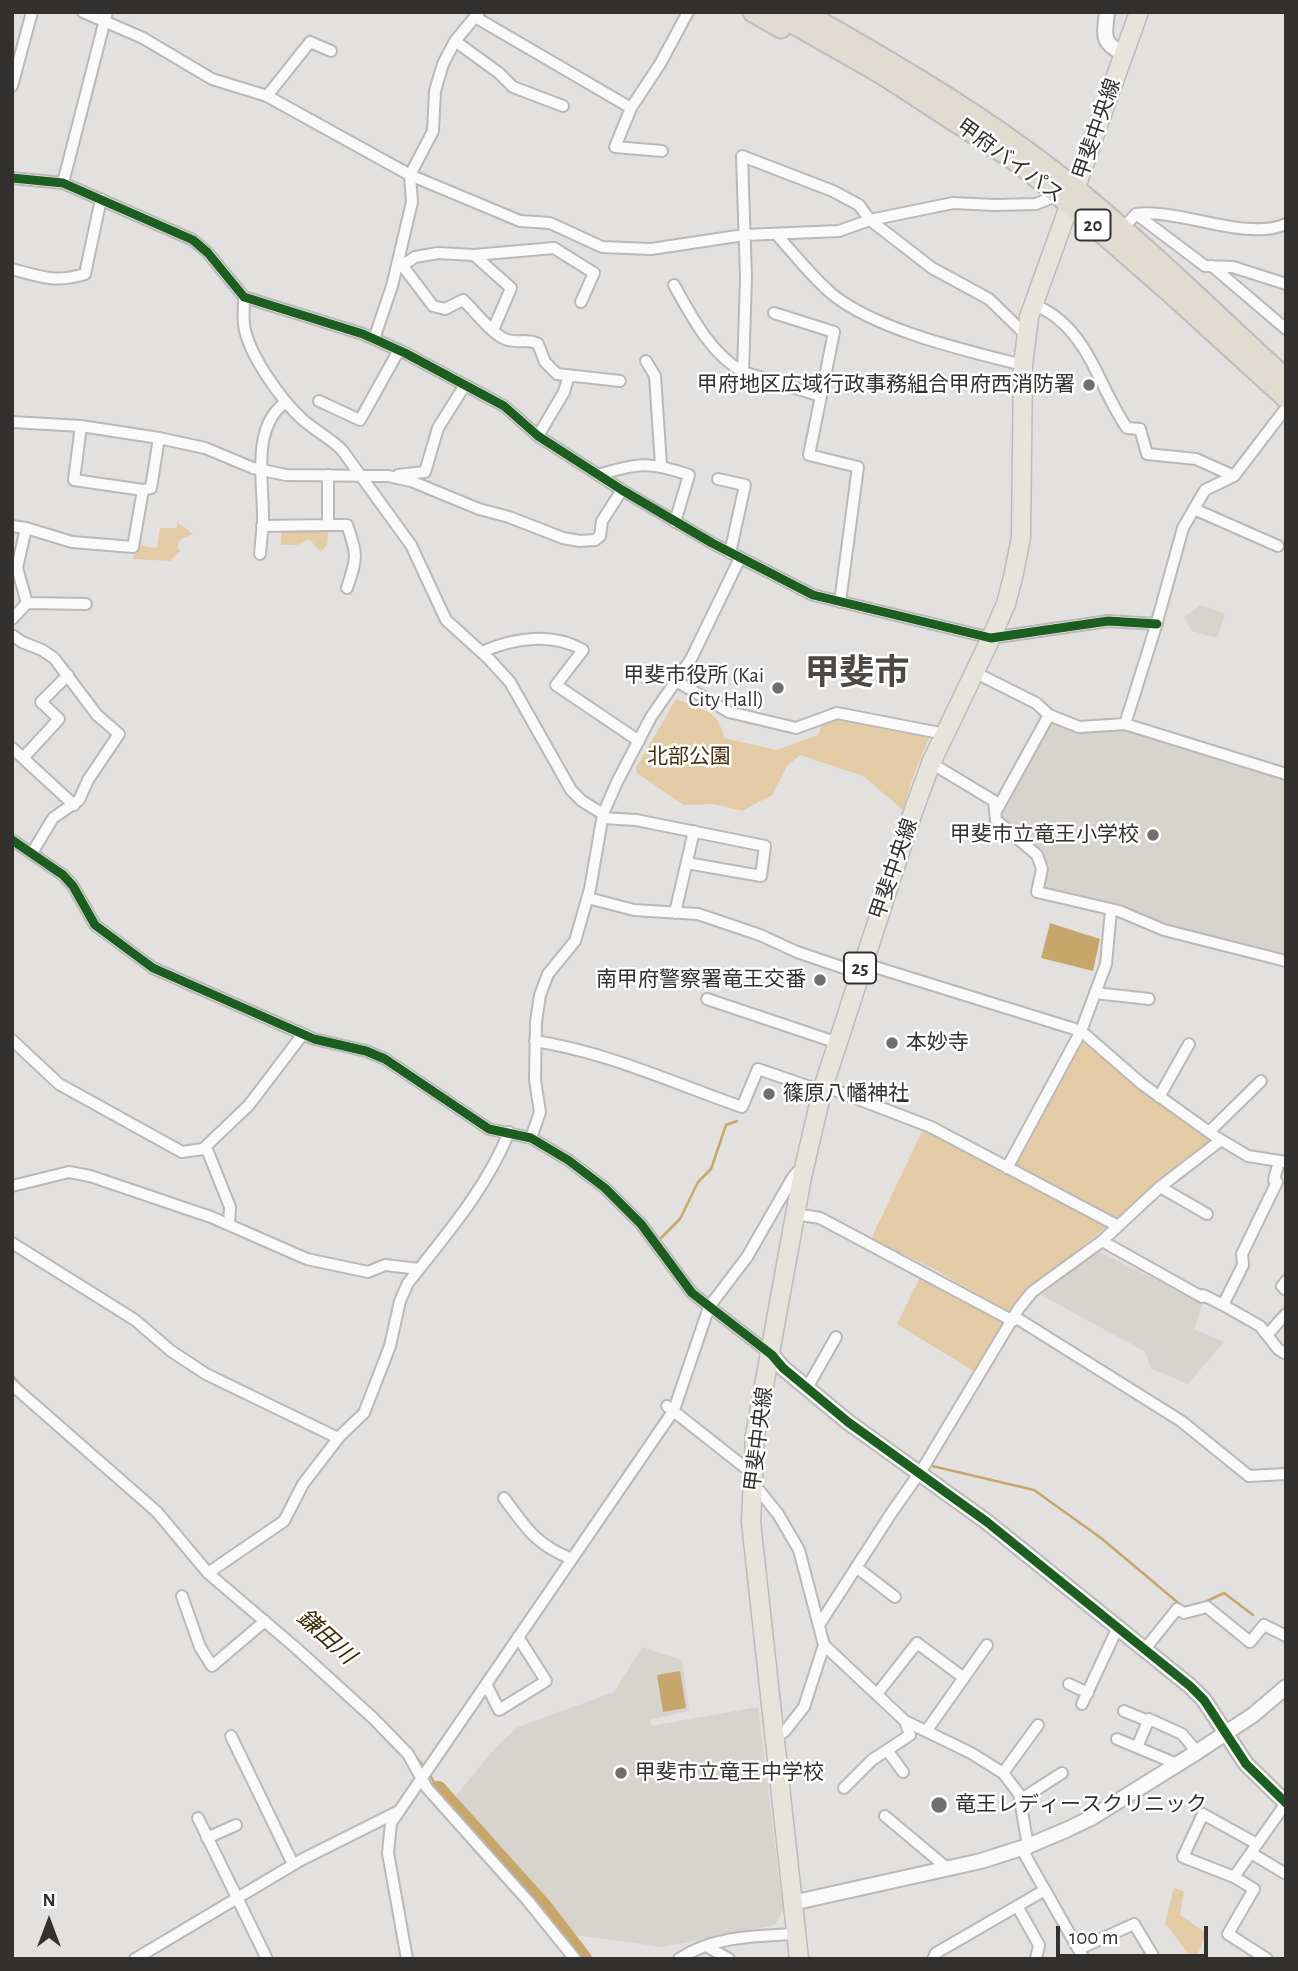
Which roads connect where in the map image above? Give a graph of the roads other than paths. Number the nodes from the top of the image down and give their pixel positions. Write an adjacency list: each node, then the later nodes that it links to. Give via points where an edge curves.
1 (32, 12): 16 (street)
2 (83, 12): 11 (street)
3 (688, 12): 19 (street)
4 (753, 12): 20 (highway, via 957,130)
5 (773, 12): 15 (highway, 20)
6 (803, 12): 15 (highway, 20)
7 (830, 12): 20 (highway, via 958,93)
8 (1107, 12): 14 (street, via 1105,39)
9 (1139, 12): 14 (main road, 甲斐中央線 / 25)
10 (477, 15): 12 (street); 19 (street)
11 (106, 17): 17 (street, via 212,79); 24 (street)
12 (455, 41): 18 (street, via 513,87); 22 (street, via 435,91 432,131)
13 (331, 51): 17 (street, via 310,42)
14 (1123, 53): 25 (main road, 甲斐中央線 / 25)
15 (886, 68): 20 (highway, 甲府バイパス / 20)
16 (12, 84)
17 (267, 96): 22 (street)
18 (563, 106)
19 (631, 108): 21 (street, via 615,147)
20 (973, 123): 25 (highway, 甲府バイパス / 20)
21 (662, 151)
22 (410, 175): 32 (street, via 520,221 550,223 602,247 651,249); 35 (street, via 412,202)
23 (12, 178): 24 (street)
24 (63, 183): 26 (street)
25 (1068, 196): 27 (street, via 1036,204 953,203); 28 (highway, 甲府バイパス / 20); 42 (main road, 甲斐中央線 / 25); 57 (highway, 甲府バイパス / 20)
26 (101, 199): 37 (street, via 85,274 50,279); 40 (street, via 193,240)
27 (870, 220): 32 (street, via 859,205 834,191 742,156); 33 (street, via 839,231); 46 (street, via 932,268 989,299)
28 (1129, 221): 30 (street, via 1152,212); 36 (street); 53 (highway, 甲府バイパス / 20)
29 (1286, 224): 30 (street)
30 (1265, 230): 31 (street)
31 (1286, 232)
32 (744, 235): 33 (street); 51 (street)
33 (777, 235): 50 (street, via 834,295 863,314)
34 (474, 255): 35 (street, via 438,253); 41 (street, via 554,248 594,273); 45 (street, via 511,288)
35 (401, 263): 45 (street, via 433,306 445,309 463,300); 47 (street)
36 (1212, 267): 38 (street, via 1233,267); 44 (street)
37 (12, 269)
38 (1286, 284)
39 (674, 285): 51 (street, via 701,331 729,364)
40 (244, 297): 47 (street); 59 (street, via 244,325 251,347)
41 (580, 302)
42 (1034, 304): 46 (main road, 甲斐中央線 / 25); 71 (street, via 1057,317 1074,335 1127,428 1140,429 1147,454 1195,459)
43 (774, 313): 56 (street, via 834,332)
44 (1286, 329)
45 (493, 330): 52 (street, via 514,342 538,344 545,362 557,374)
46 (1027, 335): 50 (main road, 甲斐中央線 / 25)
47 (374, 339): 48 (street)
48 (399, 350): 55 (street); 58 (street, via 360,420)
49 (646, 361): 65 (street, via 655,376)
50 (1023, 365): 91 (main road, 甲斐中央線 / 25, via 1020,537 1006,604)
51 (743, 372): 56 (street)
52 (569, 375): 54 (street); 63 (street)
53 (1286, 379)
54 (620, 381)
55 (465, 385): 63 (street, via 503,406); 70 (street, via 438,428 425,472)
56 (821, 396): 85 (street, via 809,455 858,467)
57 (1286, 398)
58 (319, 401)
59 (286, 402): 66 (street, via 267,427); 68 (street, via 304,421 330,437)
60 (1286, 408): 71 (street)
61 (12, 422): 62 (street)
62 (81, 426): 64 (street); 73 (street, via 74,480)
63 (538, 436): 69 (street)
64 (159, 438): 66 (street, via 205,448); 73 (street, via 151,488)
65 (661, 465): 69 (street, via 629,465); 76 (street, via 689,475)
66 (261, 470): 67 (street); 79 (street)
67 (328, 475): 68 (street); 77 (street)
68 (360, 475): 70 (street); 92 (street, via 411,545 446,620)
69 (598, 475): 74 (street)
70 (388, 476): 74 (street, via 580,541 600,536 602,521)
71 (1234, 476): 75 (street, via 1205,490)
72 (718, 479): 83 (street, via 745,485)
73 (143, 490): 80 (street, via 133,547 72,542)
74 (622, 490): 76 (street)
75 (1194, 509): 81 (street); 89 (street, via 1183,528)
76 (675, 522): 83 (street)
77 (328, 525): 79 (street); 84 (street, via 347,525 356,551)
78 (12, 526): 80 (street)
79 (262, 526): 82 (street)
80 (26, 528): 86 (street, via 17,568)
81 (1278, 545)
82 (260, 554)
83 (735, 555): 85 (street, via 813,595); 95 (street, via 691,659)
84 (347, 588)
85 (840, 602): 91 (street)
86 (27, 603): 87 (street); 88 (street)
87 (86, 604)
88 (12, 619)
89 (1157, 624): 91 (street, via 1108,621); 97 (street)
90 (12, 635): 94 (street, via 54,658)
91 (991, 638): 93 (main road, 甲斐中央線 / 25)
92 (482, 652): 99 (street, via 503,643 542,639 583,650 555,685); 106 (street, via 510,682 571,790)
93 (976, 673): 96 (street, via 1036,703); 98 (main road, 甲斐中央線 / 25)
94 (68, 675): 101 (street, via 41,702 59,719); 104 (street, via 97,715 119,734)
95 (676, 681): 98 (street, via 729,712 796,729 836,713); 99 (street)
96 (1049, 715): 97 (street, via 1079,727); 105 (street)
97 (1125, 724): 103 (street)
98 (945, 734): 102 (main road, 甲斐中央線 / 25)
99 (639, 741): 106 (street)
100 (12, 748): 101 (street)
101 (24, 757): 104 (street)
102 (931, 763): 105 (street, via 994,801); 115 (main road, 甲斐中央線 / 25)
103 (1286, 774)
104 (74, 804): 109 (street, via 53,818)
105 (995, 813): 112 (street, via 996,820 1037,855 1042,869 1037,892)
106 (603, 816): 107 (street); 111 (street)
107 (694, 831): 110 (street); 110 (street, via 765,846 761,876)
108 (12, 839): 109 (street)
109 (32, 853): 120 (street, via 68,880 95,925 153,968)
110 (687, 863): 113 (street)
111 (588, 898): 113 (street, via 634,910); 122 (street, via 575,941 548,974 540,995)
112 (1111, 910): 114 (street, via 1164,930); 116 (street, via 1107,964)
113 (675, 913): 115 (street, via 698,914 797,952)
114 (1286, 961)
115 (860, 968): 119 (street); 123 (main road, 甲斐中央線 / 25)
116 (1095, 993): 118 (street); 119 (street)
117 (707, 999): 123 (street)
118 (1149, 999)
119 (1081, 1031): 127 (street); 135 (street)
120 (303, 1034): 128 (street, via 385,1059 489,1129); 132 (street, via 249,1105)
121 (12, 1040): 132 (street, via 59,1084 88,1101 182,1152)
122 (535, 1041): 126 (street, via 614,1059 742,1107 758,1069); 130 (street, via 540,1112)
123 (838, 1043): 126 (main road, 甲斐中央線 / 25)
124 (1189, 1044): 127 (street)
125 (1261, 1081): 129 (street)
126 (823, 1088): 134 (main road, 甲斐中央線 / 25); 135 (street, via 931,1127)
127 (1159, 1097): 129 (street)
128 (509, 1132): 130 (street); 144 (street, via 481,1186)
129 (1209, 1132): 131 (street)
130 (531, 1138): 148 (street, via 605,1188 640,1224 692,1293)
131 (1221, 1140): 133 (street, via 1248,1156); 137 (street)
132 (206, 1147): 140 (street, via 230,1207)
133 (1282, 1161): 147 (street, via 1274,1180 1278,1182 1242,1254 1244,1265)
134 (805, 1164): 138 (main road, 甲斐中央線 / 25); 148 (street, via 747,1257)
135 (1007, 1168): 141 (street)
136 (12, 1186): 140 (street, via 69,1172)
137 (1160, 1187): 139 (street); 141 (street)
138 (795, 1214): 150 (street, via 820,1218); 154 (main road, 甲斐中央線 / 25)
139 (1207, 1214)
140 (229, 1225): 144 (street, via 307,1259 368,1272 385,1265)
141 (1118, 1226): 142 (street)
142 (1101, 1241): 147 (street); 150 (street, via 1032,1292)
143 (12, 1243): 158 (street, via 135,1320 206,1374)
144 (419, 1269): 158 (street, via 400,1301 390,1346 364,1413)
145 (1286, 1281): 146 (street, via 1282,1286)
146 (1286, 1290)
147 (1223, 1305): 151 (street, via 1261,1326)
148 (709, 1307): 154 (street); 157 (street)
149 (1286, 1314): 151 (street)
150 (1014, 1319): 159 (street); 160 (street, via 1181,1420 1249,1476)
151 (1267, 1335): 153 (street)
152 (836, 1337): 156 (street)
153 (1286, 1354)
154 (772, 1355): 156 (street); 161 (main road, 甲斐中央線 / 25, via 755,1435)
155 (12, 1385): 165 (street, via 157,1513)
156 (807, 1388): 159 (street)
157 (671, 1408): 161 (street); 163 (street)
158 (338, 1438): 165 (street, via 303,1483 284,1521)
159 (918, 1473): 164 (street); 170 (street)
160 (1286, 1474)
161 (752, 1477): 169 (street, via 799,1550); 190 (main road, 甲斐中央線 / 25, via 751,1522)
162 (504, 1498): 163 (street, via 532,1536)
163 (572, 1559): 172 (street)
164 (856, 1567): 167 (street); 169 (street)
165 (208, 1573): 168 (street)
166 (183, 1596): 168 (street, via 200,1647 212,1666)
167 (895, 1597)
168 (265, 1621): 199 (street, via 374,1719 408,1754)
169 (819, 1625): 173 (street)
170 (1118, 1627): 175 (street); 180 (street)
171 (1286, 1636): 175 (street, via 1264,1625 1250,1642 1207,1607 1184,1613 1177,1609)
172 (518, 1637): 177 (street); 177 (street, via 546,1681 499,1710)
173 (824, 1645): 181 (street); 190 (street, via 804,1707)
174 (987, 1645): 176 (street)
175 (1145, 1649): 188 (street, via 1198,1693)
176 (964, 1678): 181 (street, via 917,1643); 187 (street)
177 (486, 1684): 199 (street)
178 (1069, 1684): 180 (street)
179 (1286, 1687): 188 (street)
180 (1088, 1693): 182 (street)
181 (877, 1694): 184 (street)
182 (1082, 1704)
183 (1124, 1711): 185 (street)
184 (905, 1721): 187 (street); 193 (street, via 909,1735)
185 (1148, 1721): 192 (street); 194 (street, via 1182,1734)
186 (1038, 1725): 197 (street)
187 (926, 1730): 197 (street)
188 (1226, 1733): 194 (street); 202 (street, via 1245,1764)
189 (231, 1735): 210 (street)
190 (774, 1738): 216 (main road, 甲斐中央線 / 25)
191 (1117, 1739): 192 (street)
192 (1137, 1747): 195 (street)
193 (887, 1750): 196 (street); 200 (street)
194 (1197, 1752): 195 (street)
195 (1177, 1764): 208 (street, via 1091,1818)
196 (903, 1772)
197 (1003, 1773): 201 (street)
198 (1062, 1773): 201 (street)
199 (422, 1777): 203 (street); 224 (street)
200 (844, 1788)
201 (1020, 1800): 208 (street)
202 (1286, 1803): 209 (street)
203 (397, 1812): 210 (street); 223 (street, via 391,1823 388,1853)
204 (885, 1816): 211 (street)
205 (198, 1818): 207 (street)
206 (236, 1825): 207 (street)
207 (207, 1838): 215 (street)
208 (1028, 1846): 211 (street); 214 (street, via 1025,1855)
209 (1254, 1848): 212 (street); 213 (street); 213 (street, via 1203,1814 1182,1857)
210 (293, 1864): 215 (street)
211 (947, 1868): 216 (street)
212 (1286, 1874)
213 (1234, 1877): 231 (street, via 1254,1889 1228,1934)
214 (1045, 1890): 217 (street); 220 (street)
215 (236, 1898): 221 (street); 222 (street)
216 (792, 1903): 218 (main road, 甲斐中央線 / 25)
217 (1017, 1906): 228 (street); 229 (street, via 1039,1945)
218 (795, 1934): 219 (street); 227 (main road, 甲斐中央線 / 25)
219 (706, 1945): 225 (street); 226 (street)
220 (1081, 1954): 230 (street, via 1134,1924)
221 (135, 1959)
222 (267, 1959)
223 (407, 1959)
224 (575, 1959)
225 (679, 1959)
226 (729, 1959)
227 (799, 1959)
228 (933, 1959)
229 (1037, 1959)
230 (1155, 1959)
231 (1267, 1959)

